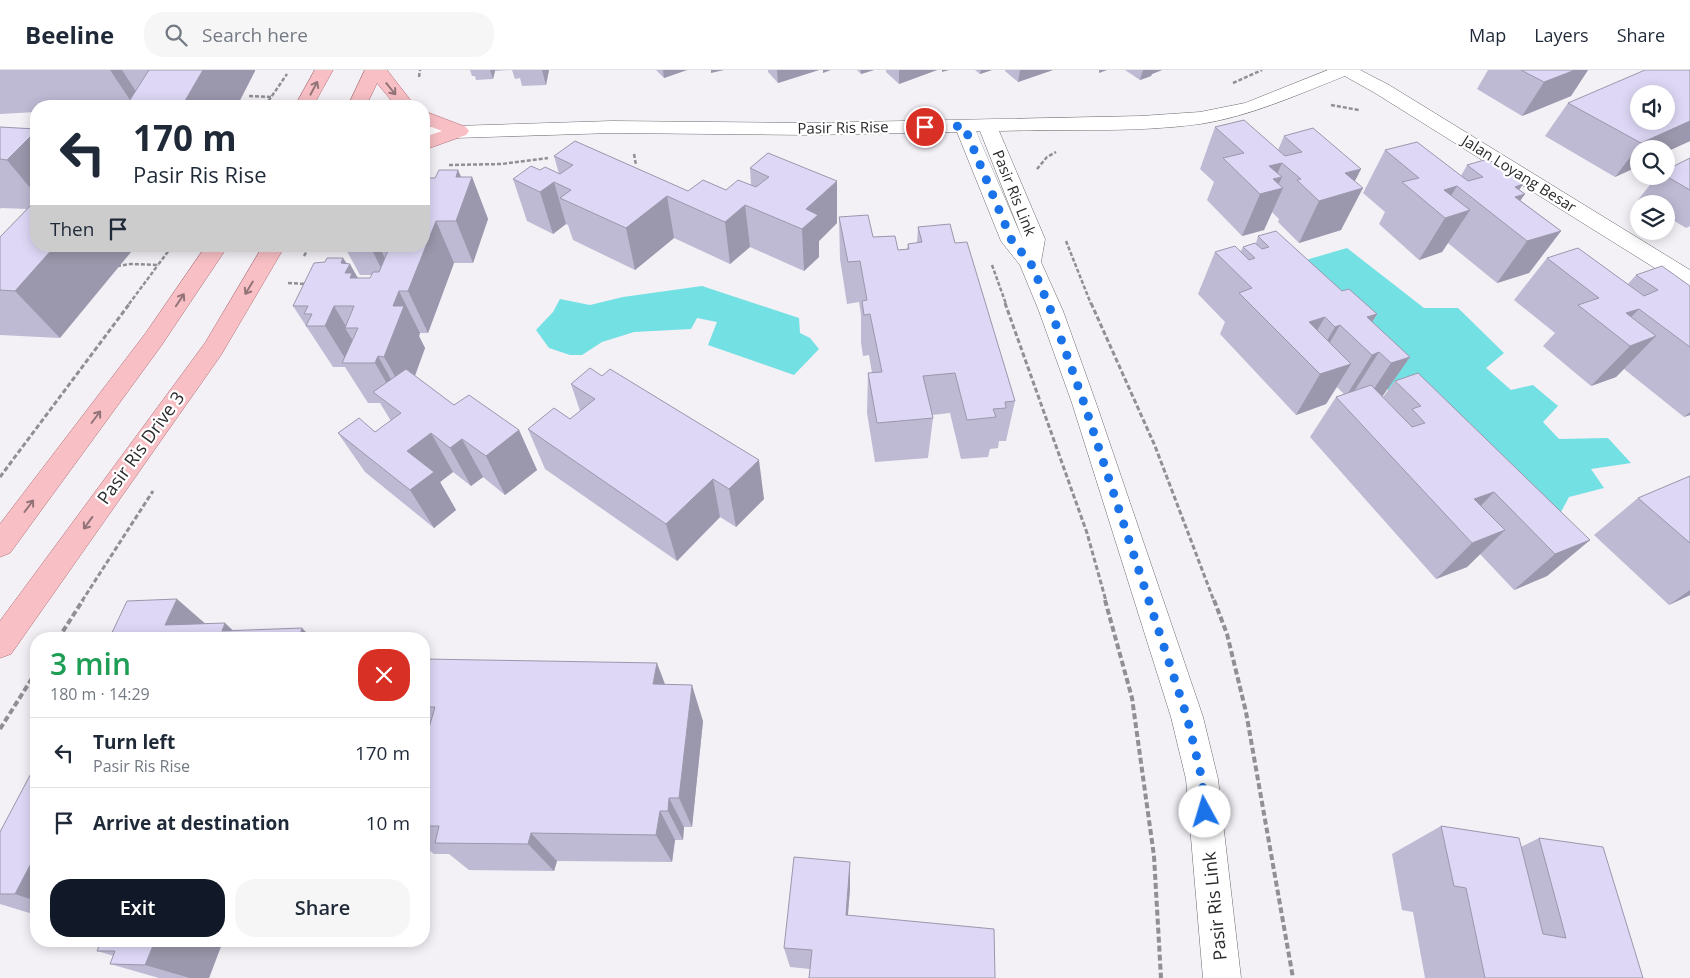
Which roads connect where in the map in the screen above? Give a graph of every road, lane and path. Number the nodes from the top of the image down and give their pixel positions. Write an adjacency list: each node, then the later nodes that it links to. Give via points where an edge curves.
1 (290, 70): 6 (path)
2 (324, 70): 8 (main road, one-way to 2)
3 (376, 70): 9 (main road); 10 (main road, one-way to 10)
4 (1346, 70): 12 (street, Pasir Ris Rise, via 1250,108 1200,118); 29 (street, Jalan Loyang Besar)
5 (249, 96): 6 (path)
6 (271, 97): 7 (path)
7 (269, 100)
8 (307, 100)
9 (360, 100)
10 (400, 100)
11 (430, 119): 14 (main road)
12 (987, 125): 13 (street, Pasir Ris Rise); 26 (street, Pasir Ris Link, via 1034,239)
13 (964, 126): 14 (street, Pasir Ris Rise); 26 (street, Pasir Ris Link, via 1012,241)
14 (459, 131): 15 (street, Pasir Ris Rise); 16 (main road)
15 (430, 133)
16 (430, 142)
17 (634, 153): 18 (path)
18 (636, 165)
19 (1037, 169): 20 (path)
20 (1041, 178)
21 (1066, 239): 39 (path, via 1093,308 1156,446 1228,634 1246,712)
22 (168, 252): 27 (path)
23 (213, 252): 33 (main road, one-way to 23, via 153,340)
24 (270, 252): 34 (main road, Pasir Ris Drive 3, one-way to 34, via 212,348)
25 (991, 261): 37 (path, via 1087,533 1129,689 1154,856)
26 (1030, 262): 38 (street, Pasir Ris Link, via 1084,403 1187,717 1202,779)
27 (158, 266): 28 (path, via 130,264); 32 (path)
28 (111, 267)
29 (1690, 280)
30 (288, 283): 31 (path)
31 (316, 284)
32 (0, 477)
33 (0, 545)
34 (0, 645)
35 (30, 682): 36 (path)
36 (0, 729)
37 (1161, 978)
38 (1222, 978)
39 (1293, 978)

